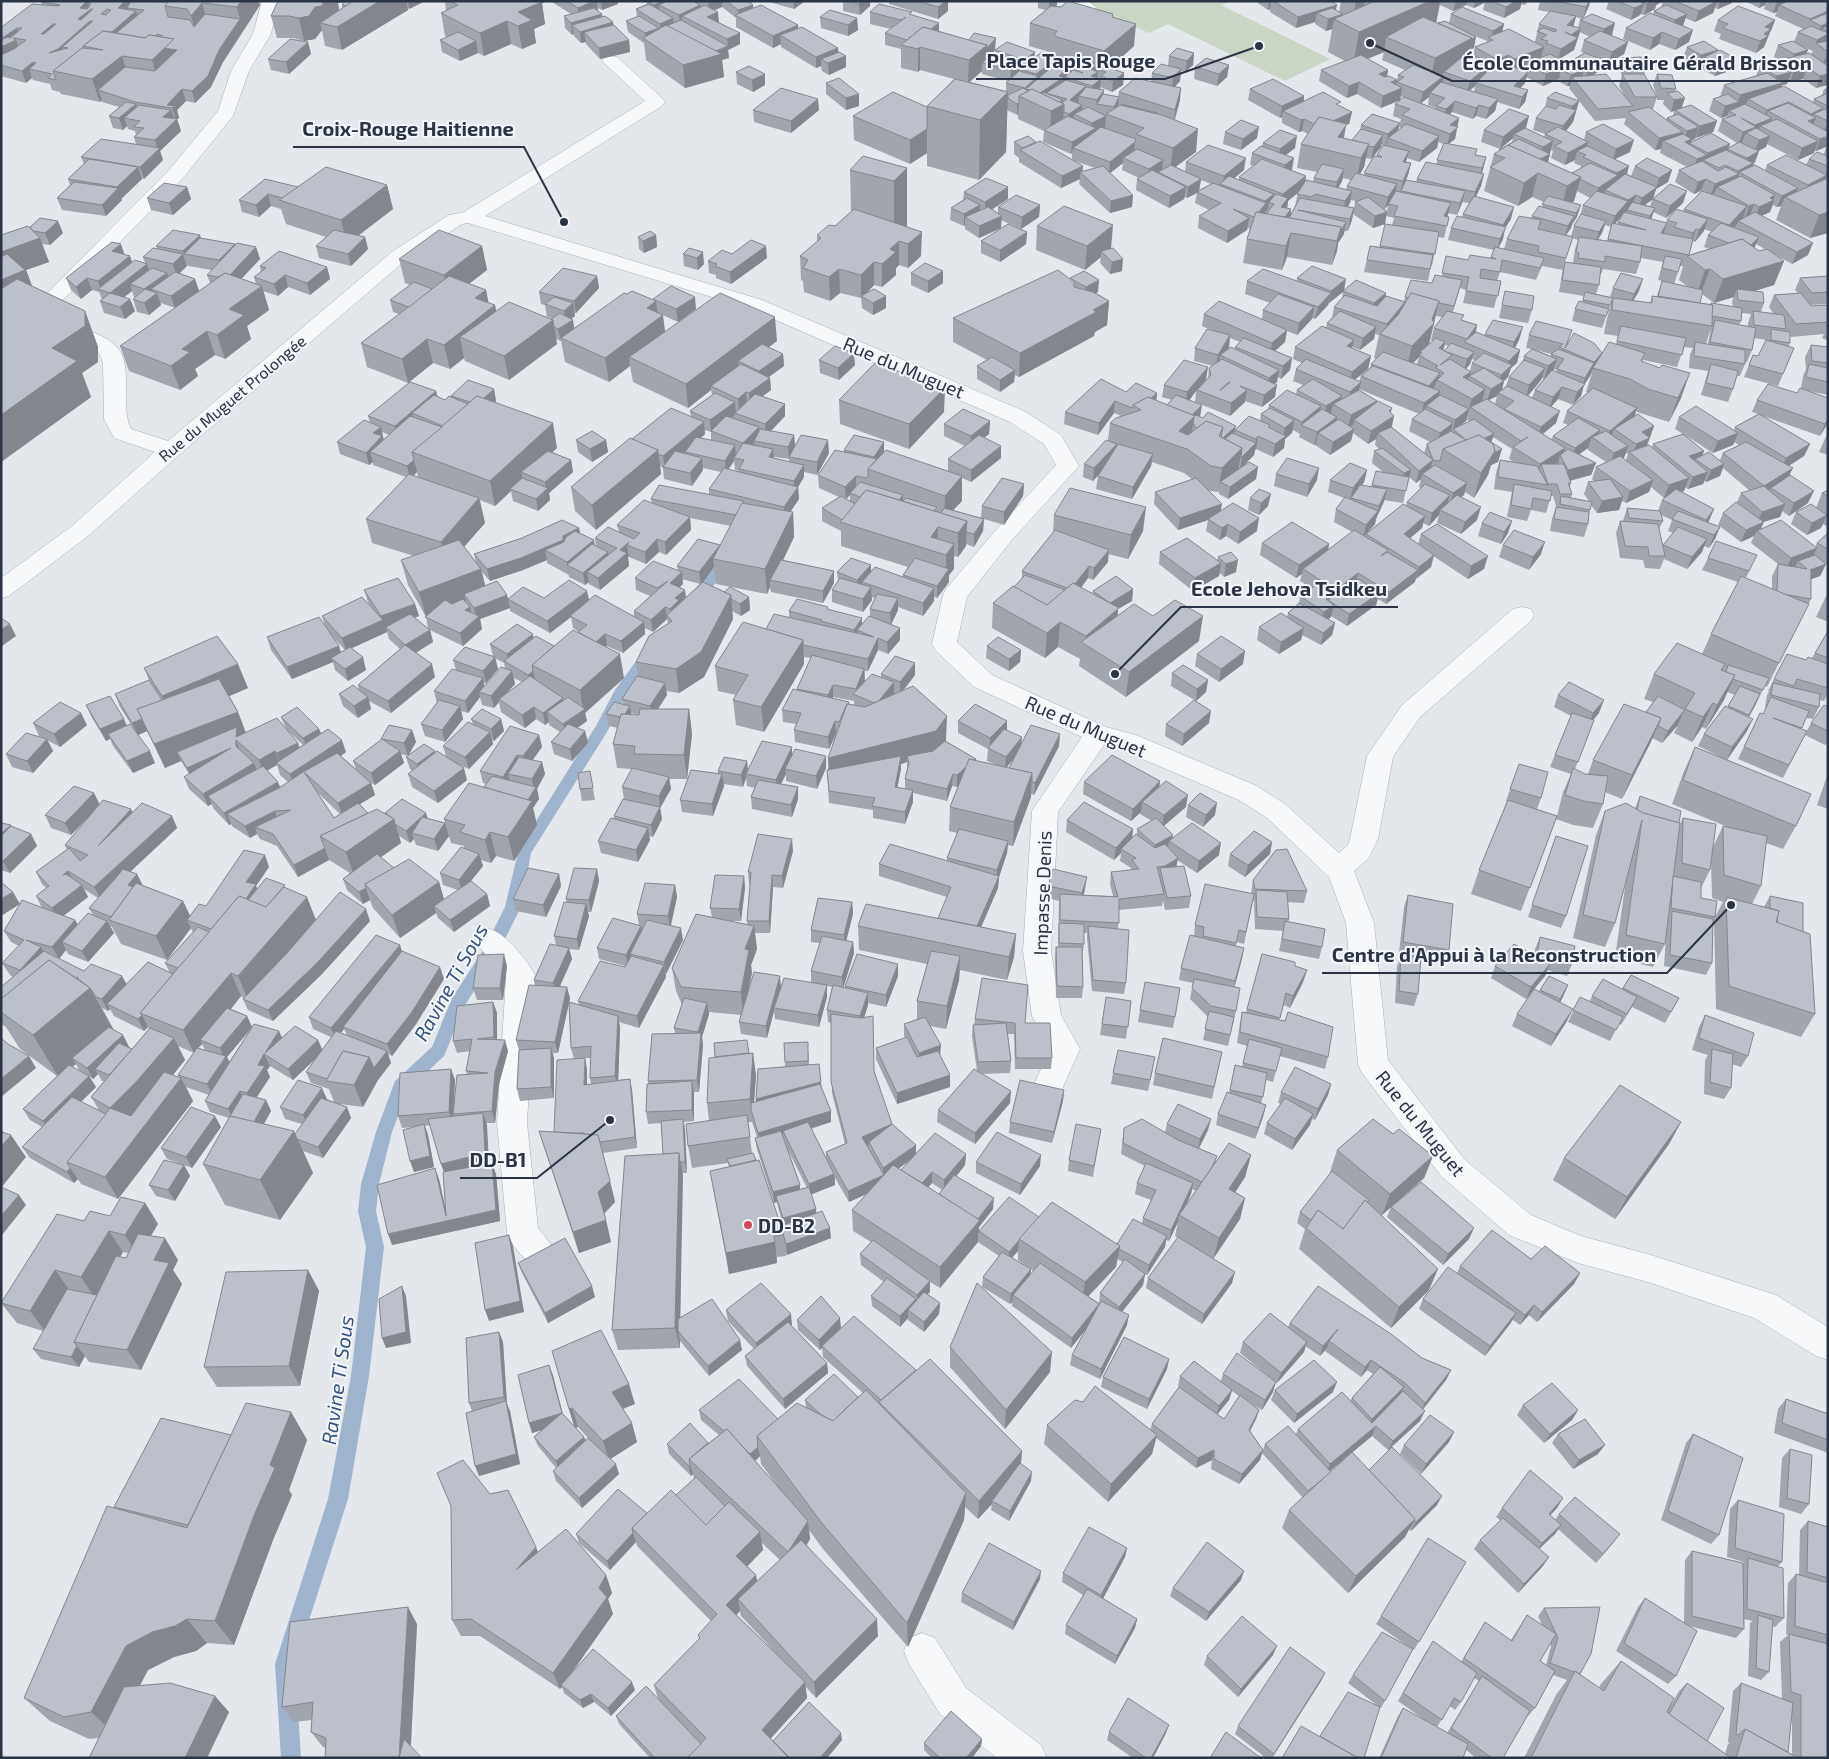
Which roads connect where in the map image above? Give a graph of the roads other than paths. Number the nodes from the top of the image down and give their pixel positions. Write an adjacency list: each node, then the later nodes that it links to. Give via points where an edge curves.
1 (270, 1): 6 (street, via 262,34 240,71 227,112 176,174 42,309 50,321 94,340 108,350 114,363 115,419 122,433)
2 (1077, 1): 3 (street, via 1094,15)
3 (1125, 29)
4 (612, 61): 5 (street, Rue du Muguet Prolongée, via 656,102)
5 (469, 217): 6 (street, Rue du Muguet Prolongée, via 456,219 400,256); 9 (street, Rue du Muguet, via 755,304 1018,417 1053,440 1068,466 1002,536 955,595 944,644 983,681)
6 (171, 450): 7 (street, Rue du Muguet Prolongée, via 80,531)
7 (1, 590)
8 (1522, 615): 10 (street, via 1410,711 1380,756 1370,814 1359,851)
9 (1098, 734): 10 (street, Rue du Muguet, via 1128,742 1248,793 1276,811); 12 (street, Impasse Denis, via 1045,811 1037,951 1048,1016 1065,1049)
10 (1338, 868): 14 (street, Rue du Muguet, via 1360,923 1373,1064 1453,1168 1520,1225 1578,1249 1764,1306)
11 (490, 940): 13 (street, via 521,975 512,1124 522,1233)
12 (1047, 1089)
13 (539, 1253)
14 (1828, 1345)
15 (922, 1651): 16 (street, via 954,1701)
16 (1028, 1758)

